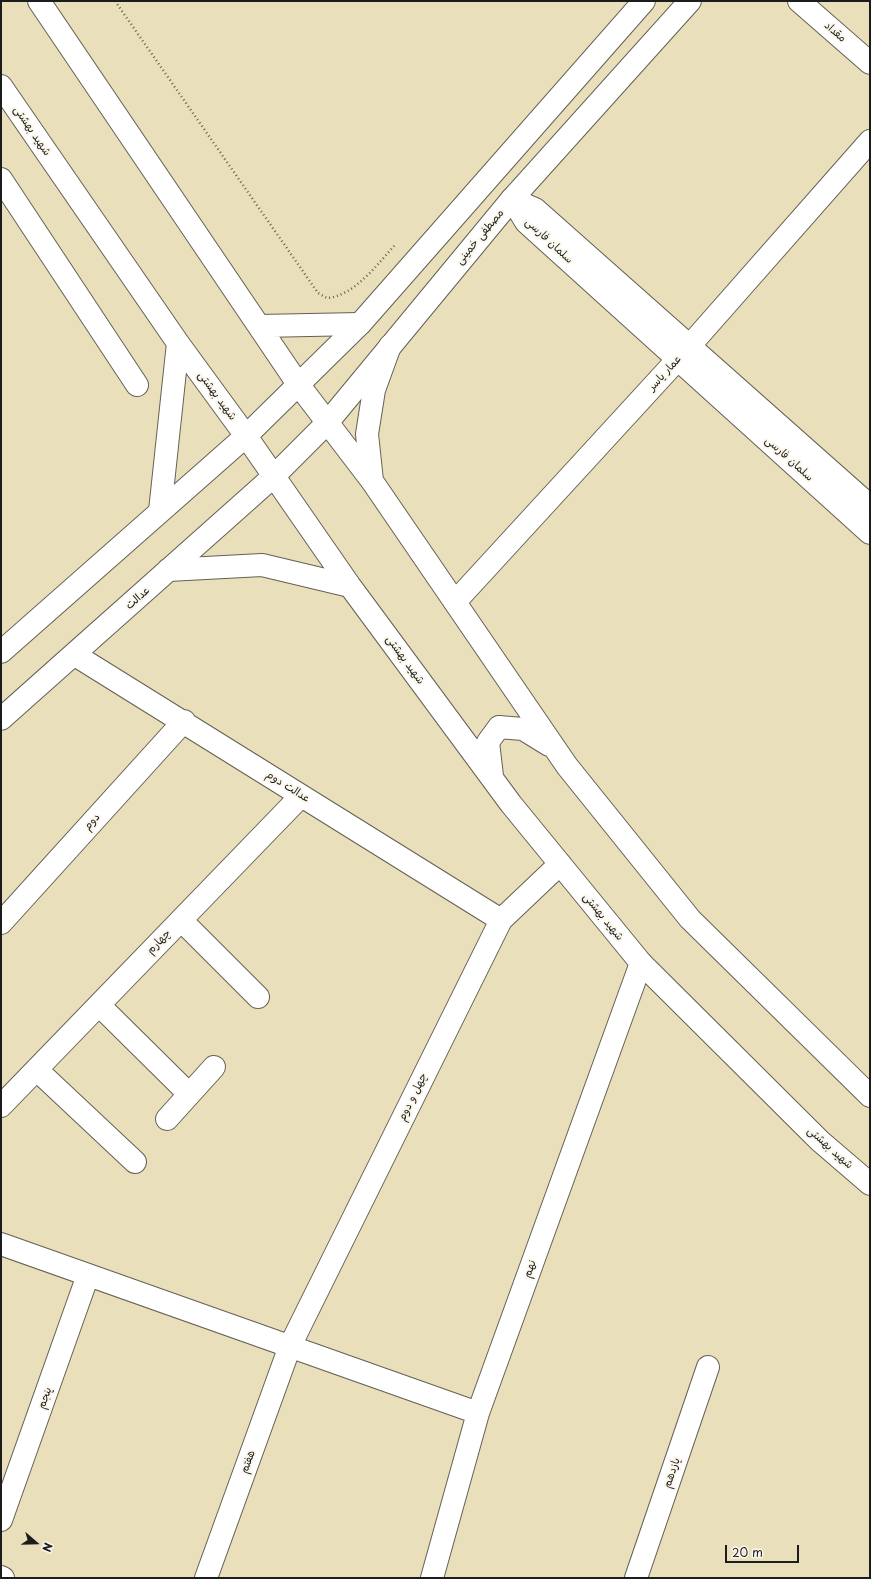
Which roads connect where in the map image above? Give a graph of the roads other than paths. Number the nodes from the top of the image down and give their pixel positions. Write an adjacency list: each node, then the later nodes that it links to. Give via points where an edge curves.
1 (39, 1): 12 (street)
2 (644, 1): 8 (street)
3 (690, 1): 10 (street, مصطفی خمینی)
4 (799, 1): 5 (street, مقداد)
5 (870, 63)
6 (1, 86): 13 (street, شهید بهشتی)
7 (870, 141): 15 (street, عمار یاسر)
8 (490, 177): 10 (street, سلمان فارسی); 11 (street)
9 (1, 179): 17 (street)
10 (512, 199): 14 (street, مصطفی خمینی); 15 (street, سلمان فارسی, via 526,222)
11 (360, 324): 12 (street); 16 (street)
12 (259, 326): 16 (street)
13 (178, 343): 19 (street, شهید بهشتی); 23 (street)
14 (390, 346): 18 (street, مصطفی خمینی); 21 (street, via 374,390 367,434)
15 (684, 352): 22 (street, سلمان فارسی); 24 (street, سلمان فارسی); 27 (street, عمار یاسر)
16 (298, 384): 18 (street); 19 (street)
17 (137, 385)
18 (327, 423): 20 (street, مصطفی خمینی); 21 (street)
19 (246, 436): 20 (street, شهید بهشتی); 23 (street)
20 (274, 476): 25 (street, عدالت); 26 (street, شهید بهشتی)
21 (372, 481): 27 (street)
22 (870, 506)
23 (160, 511): 28 (street)
24 (870, 532)
25 (168, 570): 26 (street, via 262,565); 29 (street, عدالت)
26 (350, 586): 33 (street, شهید بهشتی)
27 (454, 602): 32 (street)
28 (2, 650)
29 (76, 655): 30 (street, عدالت); 31 (street, عدالت دوم)
30 (1, 719)
31 (184, 721): 34 (street, عدالت دوم); 38 (street, دوم)
32 (554, 747): 33 (street, via 523,729 499,727 488,742); 46 (street, via 690,919)
33 (492, 779): 35 (street, شهید بهشتی)
34 (301, 796): 36 (street, چهارم); 37 (street, عدالت دوم)
35 (560, 864): 37 (street, چهل و دوم); 39 (street, شهید بهشتی)
36 (181, 920): 40 (street); 41 (street, چهارم)
37 (501, 920): 53 (street, چهل و دوم)
38 (1, 923)
39 (641, 963): 50 (street, شهید بهشتی, via 820,1140); 55 (street, نهم)
40 (258, 997)
41 (100, 1004): 43 (street, چهارم); 45 (street)
42 (214, 1067): 45 (street)
43 (37, 1070): 44 (street, چهارم); 49 (street)
44 (9, 1086): 47 (street, چهارم)
45 (189, 1094): 48 (street)
46 (870, 1096)
47 (1, 1106)
48 (167, 1119)
49 (135, 1162)
50 (870, 1184)
51 (1, 1244): 52 (street)
52 (88, 1275): 53 (street); 56 (street, پنجم)
53 (290, 1346): 55 (street); 57 (street, هفتم)
54 (708, 1367): 59 (street, یازدهم)
55 (478, 1413): 58 (street, نهم)
56 (1, 1520)
57 (206, 1578)
58 (432, 1578)
59 (636, 1578)

